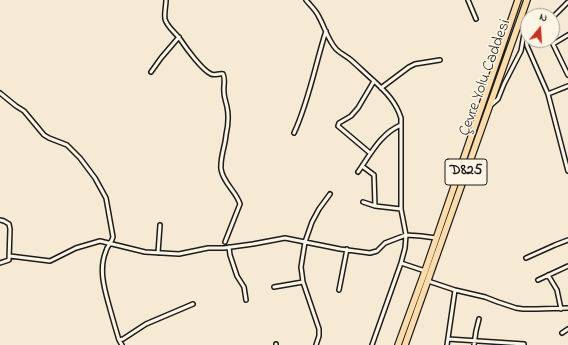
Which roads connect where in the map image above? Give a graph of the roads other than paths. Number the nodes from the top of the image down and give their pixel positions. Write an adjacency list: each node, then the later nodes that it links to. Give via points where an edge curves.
1 (166, 0): 10 (street, via 165,19)
2 (306, 0): 8 (street)
3 (468, 0): 7 (street)
4 (518, 2): 38 (highway, Çevre Yolu Caddesi / D825)
5 (568, 2): 6 (street)
6 (560, 10)
7 (476, 19)
8 (326, 31): 17 (street, via 336,49); 24 (street, via 309,94)
9 (520, 34): 22 (highway, Çevre Yolu Caddesi / D825)
10 (179, 38): 15 (street); 40 (street, via 207,72 214,75 221,73 225,78 223,91 228,109 228,123 221,170 240,204)
11 (522, 48): 22 (street, via 498,99)
12 (528, 48): 21 (street)
13 (556, 48): 16 (street)
14 (440, 60): 19 (street, via 415,64)
15 (151, 72)
16 (568, 75)
17 (374, 81): 19 (street); 27 (street, via 358,108 351,116 338,123 338,126)
18 (568, 86): 21 (street)
19 (381, 88): 23 (street, via 393,100 401,118)
20 (0, 93): 42 (street, via 24,111 44,135 67,145 95,178 106,198 113,237)
21 (548, 94): 26 (street)
22 (489, 106): 54 (highway, Çevre Yolu Caddesi / D825)
23 (401, 125): 27 (street, via 386,135); 34 (street)
24 (294, 133)
25 (568, 148): 26 (street)
26 (563, 151): 29 (street)
27 (370, 153): 28 (street)
28 (362, 166): 30 (street); 33 (street, via 374,175)
29 (568, 171)
30 (358, 172)
31 (330, 194): 41 (street, via 318,209)
32 (363, 202): 33 (street)
33 (375, 206): 34 (street)
34 (401, 208): 37 (street)
35 (0, 220): 46 (street, via 9,224)
36 (160, 225): 45 (street)
37 (406, 235): 38 (street); 44 (street, via 385,243 373,253); 49 (street)
38 (436, 238): 51 (highway, Çevre Yolu Caddesi / D825)
39 (568, 240): 47 (street)
40 (225, 242)
41 (305, 242): 43 (street, via 285,238); 44 (street); 55 (street, via 300,267)
42 (110, 244): 45 (street); 46 (street, via 100,241 76,248 50,261); 67 (street, via 106,250 102,275)
43 (229, 247): 45 (street, via 179,254); 59 (street, via 237,276 244,287)
44 (347, 249): 57 (street)
45 (158, 253)
46 (10, 256): 48 (street, via 9,260)
47 (526, 258)
48 (0, 263)
49 (401, 263): 51 (street); 72 (street)
50 (568, 266): 52 (street)
51 (425, 271): 73 (highway, Çevre Yolu Caddesi / D825)
52 (548, 275): 53 (street); 62 (street, via 557,290)
53 (538, 280)
54 (428, 281): 58 (street); 74 (highway, Çevre Yolu Caddesi / D825)
55 (303, 282): 56 (street); 71 (street, via 319,329)
56 (274, 286)
57 (339, 290)
58 (455, 290): 62 (street, via 516,308); 66 (street)
59 (246, 300)
60 (193, 304): 67 (street, via 146,324)
61 (568, 308): 62 (street)
62 (561, 309)
63 (479, 319): 68 (street)
64 (568, 329): 65 (street)
65 (562, 333)
66 (448, 339): 68 (street); 75 (street)
67 (119, 340): 70 (street)
68 (474, 340): 69 (street); 76 (street)
69 (499, 344): 77 (street)
70 (122, 345)
71 (316, 345)
72 (372, 345)
73 (398, 345)
74 (405, 345)
75 (447, 345)
76 (474, 345)
77 (524, 345)

